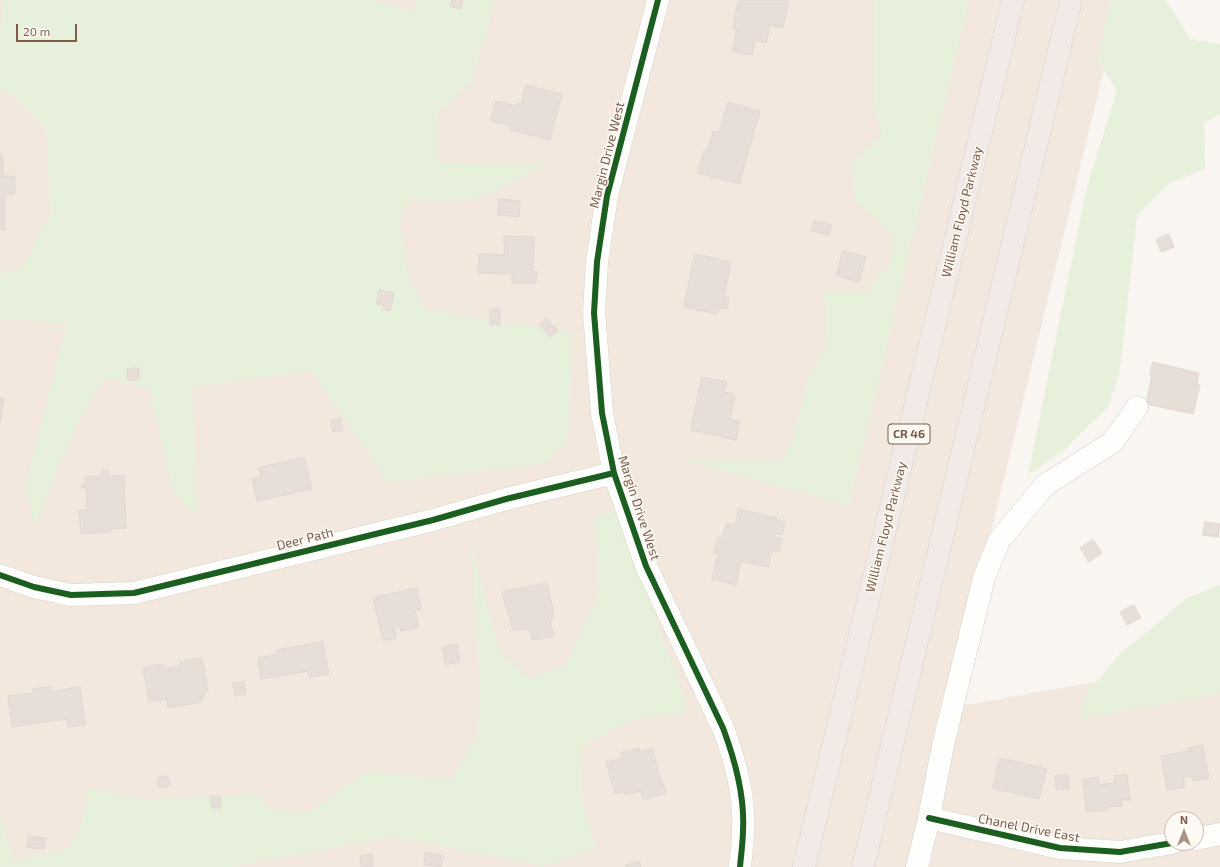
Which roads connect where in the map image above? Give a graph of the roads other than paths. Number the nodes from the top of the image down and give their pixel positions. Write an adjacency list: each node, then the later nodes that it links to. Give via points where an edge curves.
1 (658, 0): 5 (street, Margin Drive West, via 607,196 597,262 594,313 602,414)
2 (1013, 0): 12 (highway, William Floyd Parkway / CR 46)
3 (1072, 0): 13 (highway)
4 (1137, 407): 7 (street, via 1113,442 1045,485 999,541 984,578 943,745)
5 (614, 473): 6 (street, Deer Path, via 433,520 134,592 72,595 34,587); 11 (street, Margin Drive West, via 646,566 730,749 740,785 743,829)
6 (0, 575)
7 (929, 818): 10 (street, Chanel Drive East, via 1060,848 1120,852); 14 (street)
8 (1220, 834): 9 (street)
9 (1204, 837)
10 (1164, 844)
11 (740, 867)
12 (804, 867)
13 (863, 867)
14 (917, 867)

